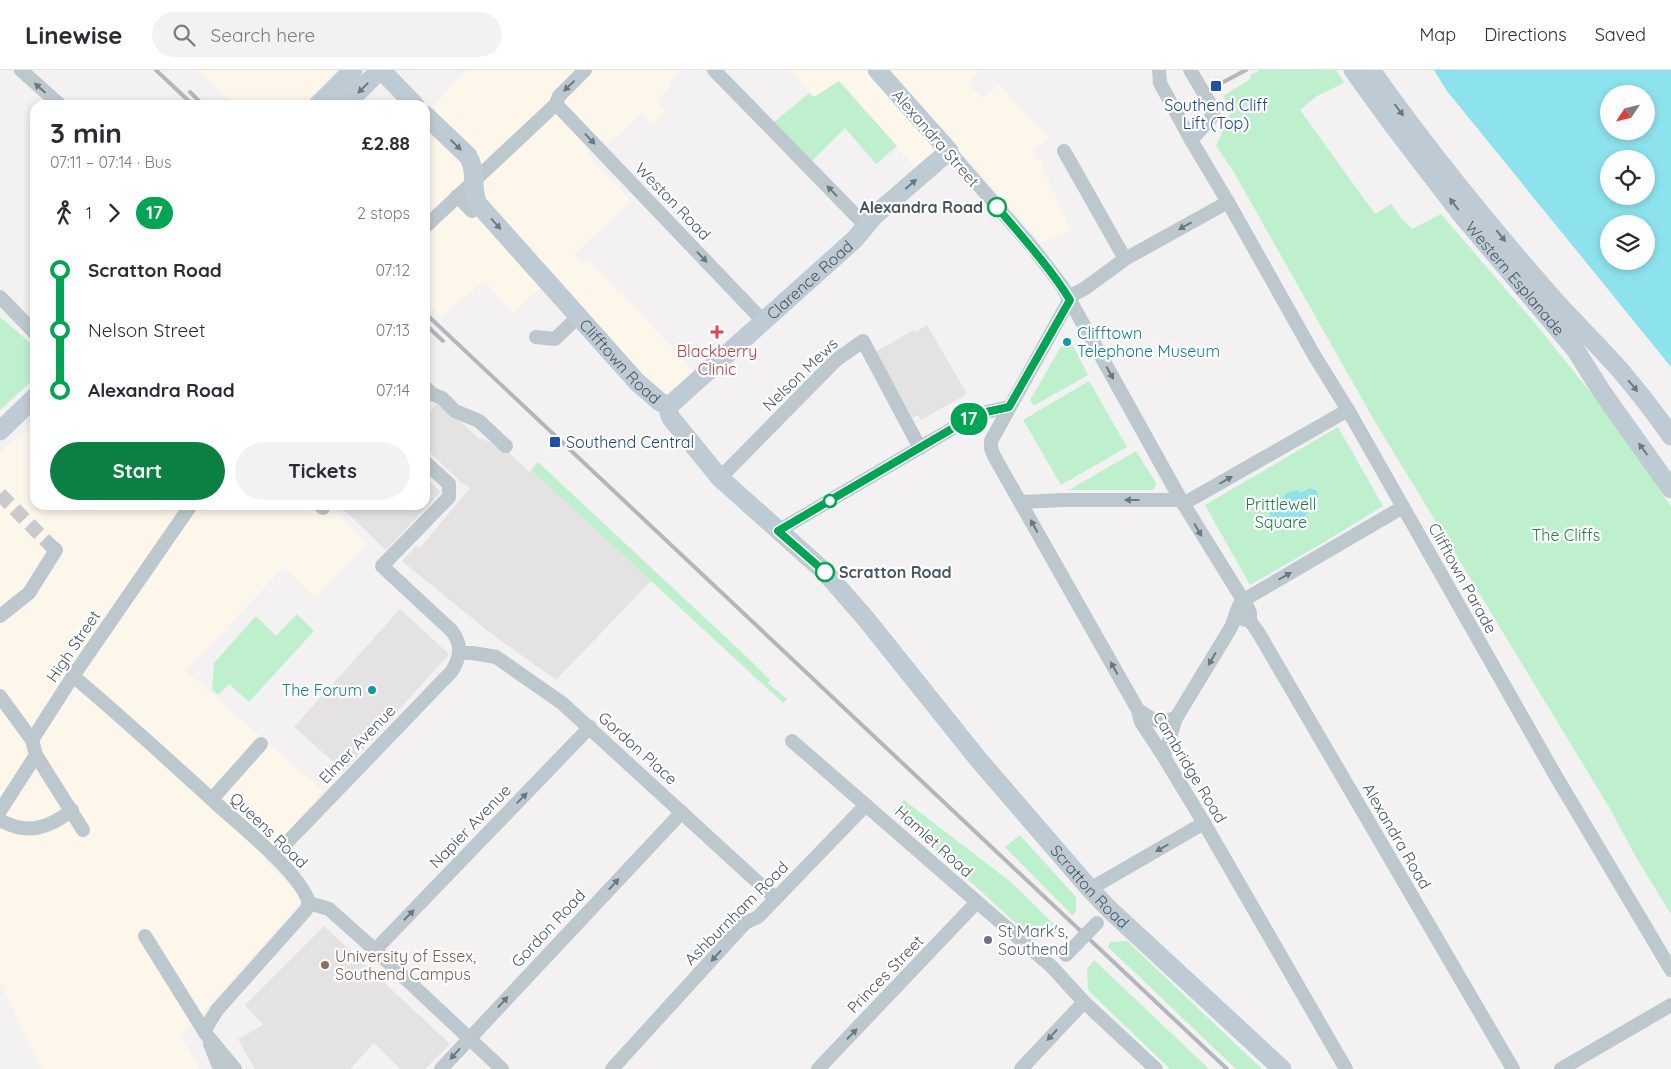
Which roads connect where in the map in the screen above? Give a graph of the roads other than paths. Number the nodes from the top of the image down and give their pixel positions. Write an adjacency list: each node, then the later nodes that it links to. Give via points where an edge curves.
1 (21, 70): 11 (street, one-way to 1)
2 (353, 70): 12 (street)
3 (381, 70): 13 (street, one-way to 13); 14 (street, Clifftown Road)
4 (585, 70): 15 (street, one-way to 15, via 559,96)
5 (714, 70): 25 (street, one-way to 5)
6 (1159, 70): 17 (street, Clifftown Parade, via 1160,83)
7 (1190, 70): 17 (street, via 1214,110 1212,118)
8 (1353, 70): 46 (street, Western Esplanade, one-way to 8, via 1575,348 1461,214)
9 (1371, 70): 41 (street, Western Esplanade, one-way to 41, via 1448,173 1551,296 1627,378)
10 (884, 72): 18 (street, Alexandra Street)
11 (54, 100)
12 (323, 100)
13 (350, 100)
14 (409, 100)
15 (556, 104): 20 (street); 30 (street, Weston Road, one-way to 30)
16 (430, 121): 20 (street, Clifftown Road, one-way to 20, via 468,156 474,170)
17 (1190, 140): 22 (street, Clifftown Parade)
18 (949, 151): 25 (street, Clarence Road, one-way to 18); 28 (street, Alexandra Street, via 1033,248)
19 (1064, 151): 26 (street)
20 (473, 183): 21 (street); 29 (street, Clifftown Road, one-way to 29, via 478,204)
21 (457, 196): 23 (street); 24 (street)
22 (1228, 202): 26 (street, one-way to 26); 37 (street, Clifftown Parade)
23 (472, 211)
24 (430, 222)
25 (866, 226): 30 (street, Clarence Road)
26 (1125, 258): 28 (street)
27 (0, 298): 31 (street)
28 (1069, 298): 36 (street); 48 (street, Alexandra Road, one-way to 48)
29 (579, 316): 32 (street, via 555,339); 35 (street, Clifftown Road, via 637,382)
30 (764, 322): 35 (street, Clarence Road)
31 (30, 327)
32 (536, 337)
33 (430, 395): 42 (street, via 442,398 455,411 479,422)
34 (30, 401): 39 (street)
35 (669, 406): 45 (street, Clifftown Road, via 671,418)
36 (1009, 407): 43 (street, via 977,414); 47 (street, Cambridge Road, via 991,441 991,448)
37 (1348, 410): 48 (street, one-way to 37); 49 (street, Clifftown Parade)
38 (30, 414): 40 (street)
39 (0, 431)
40 (0, 435)
41 (1671, 436)
42 (506, 446)
43 (920, 448): 45 (street, Nelson Mews, via 863,342 836,360); 51 (street)
44 (430, 467): 57 (street, via 449,484 449,496 382,566 452,631)
45 (720, 478): 51 (street, Clifftown Road)
46 (1671, 489)
47 (1021, 502): 48 (street, one-way to 47); 60 (street, Cambridge Road, one-way to 47)
48 (1182, 502): 53 (street, Alexandra Road, one-way to 53)
49 (1403, 507): 53 (street, one-way to 49); 85 (street, Clifftown Parade)
50 (188, 510): 58 (street, High Street)
51 (778, 531): 77 (street, Scratton Road, via 825,572 866,618 978,759)
52 (50, 545): 54 (street, via 56,550 29,593)
53 (1242, 601): 55 (street); 56 (street, Alexandra Road, via 1250,613)
54 (0, 616)
55 (1236, 617): 56 (street); 61 (street, one-way to 61)
56 (1250, 621): 100 (street, Alexandra Road)
57 (460, 653): 62 (street, Gordon Place, via 496,657 542,688); 76 (street, Elmer Avenue, via 452,671)
58 (73, 676): 63 (street, High Street); 68 (street, Queens Road)
59 (0, 696): 63 (street)
60 (1138, 710): 61 (street, via 1157,722); 67 (street, Cambridge Road, via 1141,722)
61 (1176, 718): 67 (street)
62 (590, 727): 72 (street, Gordon Place); 83 (street, Napier Avenue, one-way to 62)
63 (32, 740): 66 (street)
64 (792, 741): 69 (street, Hamlet Road)
65 (261, 744): 68 (street)
66 (36, 755): 70 (street); 71 (street)
67 (1164, 757): 74 (street, Cambridge Road)
68 (212, 799): 76 (street, Queens Road)
69 (866, 805): 78 (street, Ashburnham Road); 79 (street, Hamlet Road)
70 (72, 810): 73 (street, via 61,819 34,829); 75 (street)
71 (0, 811)
72 (682, 812): 78 (street, Gordon Place); 89 (street, Gordon Road, one-way to 72)
73 (0, 820)
74 (1204, 823): 77 (street, one-way to 77); 99 (street, Cambridge Road)
75 (83, 830)
76 (274, 856): 80 (street, Queens Road, via 303,888)
77 (1090, 889): 81 (street, Scratton Road)
78 (775, 898): 94 (street, Ashburnham Road, one-way to 94, via 758,917 745,923)
79 (976, 902): 84 (street, Hamlet Road); 95 (street, Princes Street, one-way to 79)
80 (309, 903): 83 (street, via 329,909); 88 (street, via 217,1010)
81 (1103, 916): 84 (street, bridge); 98 (street, Scratton Road)
82 (145, 936): 88 (street)
83 (375, 950): 89 (street)
84 (1052, 967): 86 (street, Hamlet Road)
85 (1671, 970)
86 (1084, 1002): 96 (street, one-way to 96); 97 (street, Hamlet Road)
87 (1671, 1005): 101 (street)
88 (205, 1032): 90 (street); 91 (street)
89 (469, 1038): 92 (street, Gordon Road, one-way to 92); 93 (street)
90 (220, 1069)
91 (235, 1069)
92 (441, 1069)
93 (502, 1069)
94 (612, 1069)
95 (818, 1069)
96 (1021, 1069)
97 (1156, 1069)
98 (1282, 1069)
99 (1346, 1069)
100 (1513, 1069)
101 (1561, 1069)

